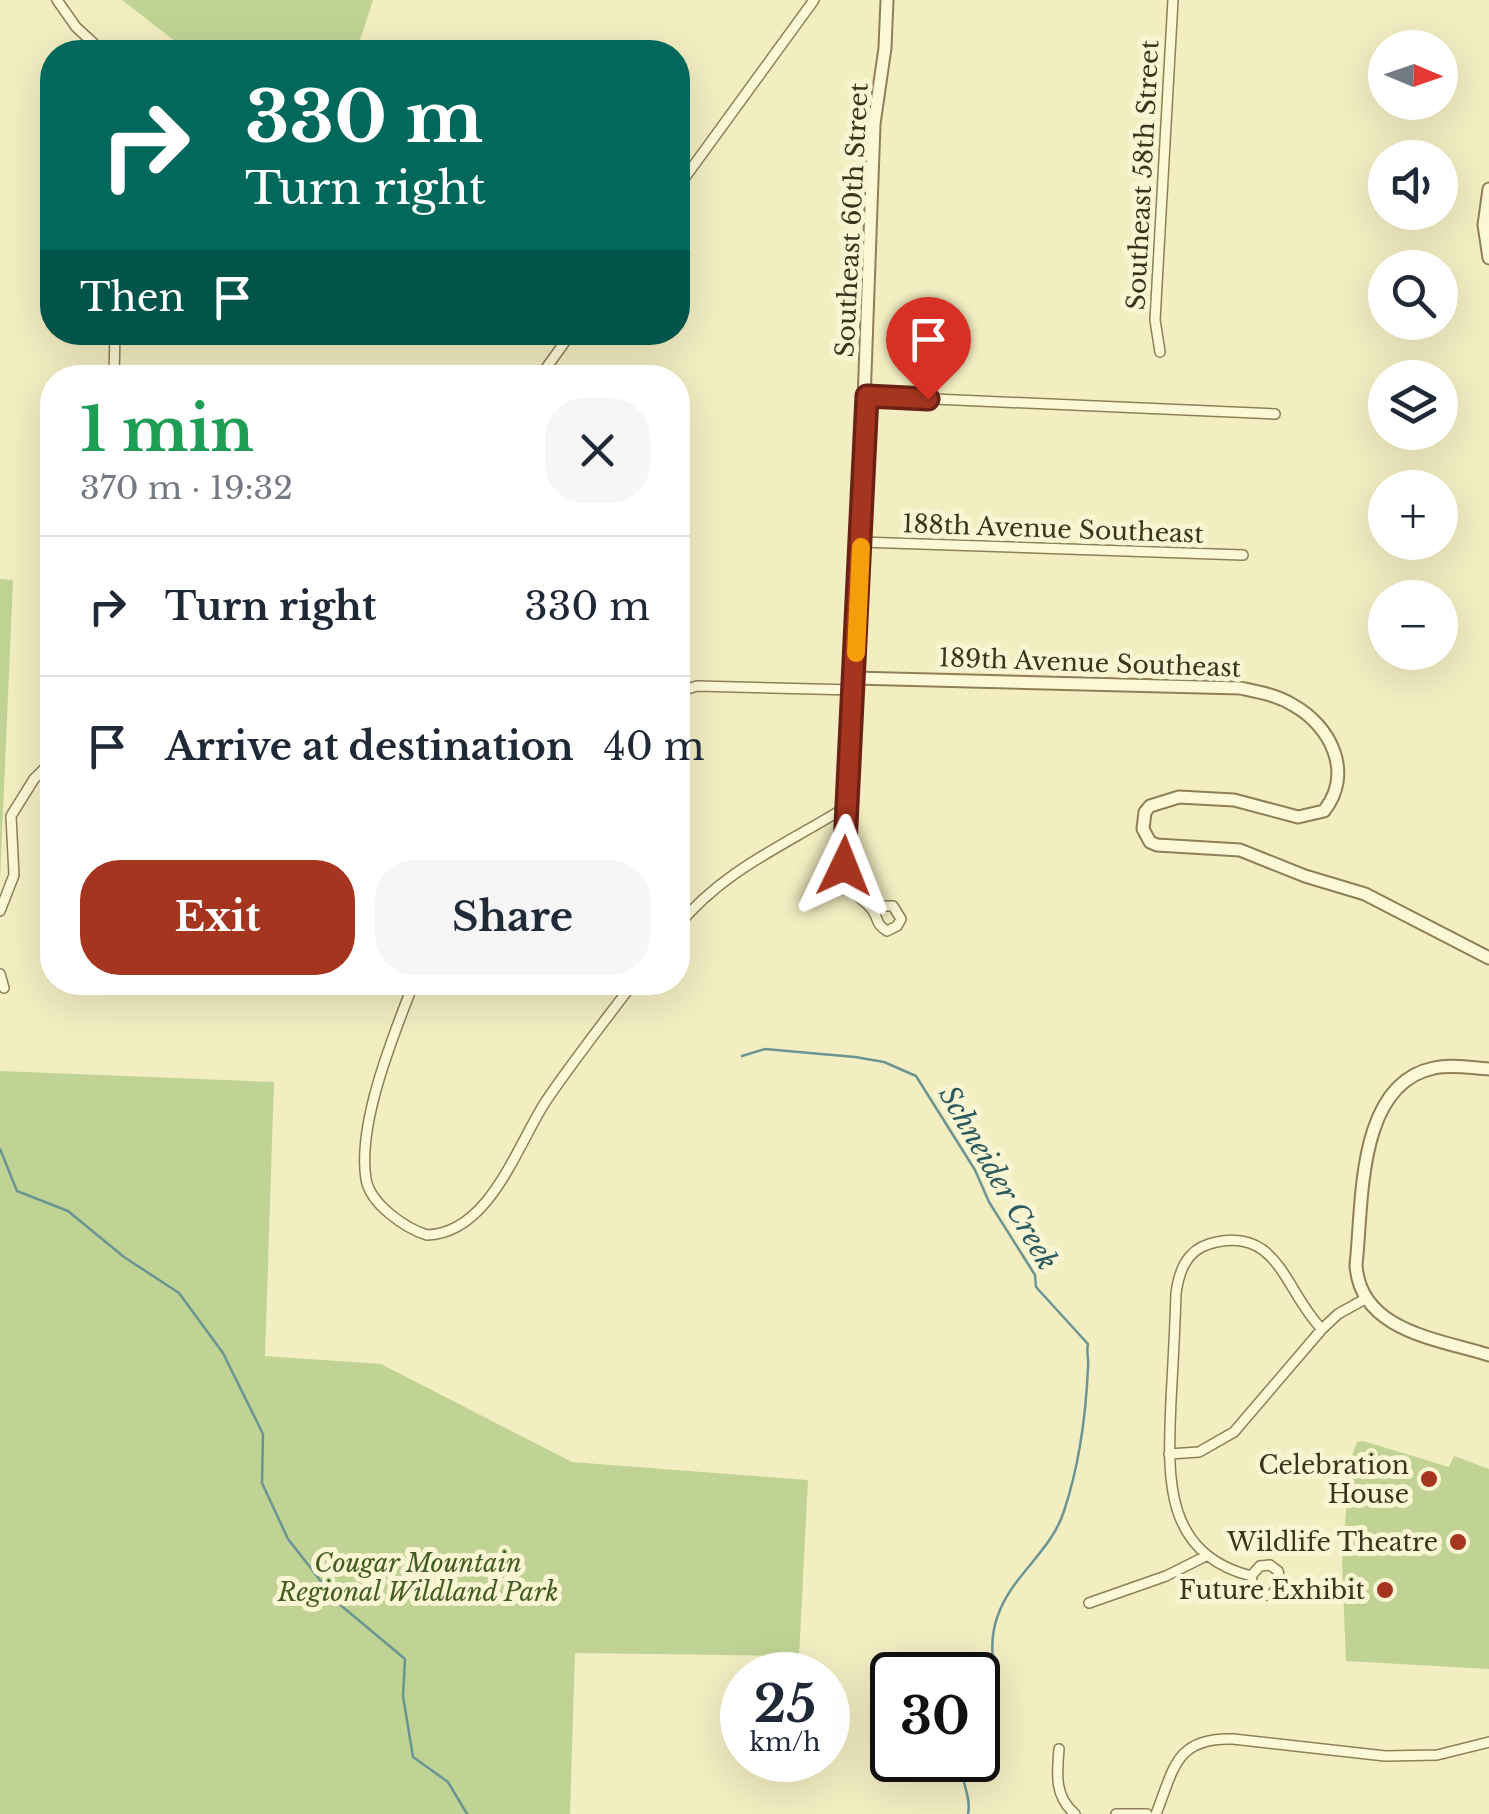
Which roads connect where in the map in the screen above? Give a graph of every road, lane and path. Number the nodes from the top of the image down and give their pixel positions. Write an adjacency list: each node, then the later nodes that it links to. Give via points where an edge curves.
1 (57, 0): 5 (street)
2 (814, 0): 6 (street)
3 (888, 0): 10 (street, Southeast 60th Street, via 874,124)
4 (1173, 0): 9 (street, Southeast 58th Street, via 1155,320)
5 (90, 40)
6 (690, 171)
7 (1489, 189): 8 (street)
8 (1489, 258)
9 (1160, 352)
10 (867, 396): 11 (street); 12 (street, Southeast 60th Street)
11 (1275, 414)
12 (861, 542): 13 (street, 188th Avenue Southeast); 14 (street, Southeast 60th Street)
13 (1244, 556)
14 (854, 684): 15 (street, 189th Avenue Southeast); 17 (street, Southeast 60th Street); 21 (street, 189th Avenue Southeast, via 1240,688 1292,704 1318,723 1333,750 1338,776 1324,810 1310,816 1234,800 1157,801 1143,819 1150,842 1240,850 1378,900)
15 (690, 688)
16 (40, 773): 19 (street, via 11,816 14,874)
17 (846, 807): 18 (street, Southeast 60th Street, via 844,880); 20 (street, via 731,875)
18 (873, 910)
19 (0, 911)
20 (690, 913)
21 (1489, 958)
22 (0, 974): 23 (street)
23 (4, 988)
24 (409, 995): 25 (street, via 380,1078 366,1178 376,1197 427,1236 459,1224 491,1196 544,1104)
25 (624, 995)
26 (1489, 1069): 27 (street, via 1426,1070 1402,1082 1384,1104 1367,1160 1356,1265)
27 (1365, 1299): 28 (street); 29 (street, via 1394,1324)
28 (1322, 1330): 30 (street, via 1234,1432 1199,1452); 30 (street, via 1264,1249 1212,1243 1186,1261 1176,1292)
29 (1489, 1354)
30 (1169, 1454): 31 (street, via 1178,1512)
31 (1206, 1556): 32 (street); 33 (street)
32 (1251, 1576)
33 (1089, 1602)
34 (1489, 1742): 39 (street, via 1437,1755 1385,1756 1204,1739 1177,1760)
35 (1059, 1749): 36 (street, via 1058,1785)
36 (1074, 1814)
37 (1116, 1814): 38 (street)
38 (1147, 1814)
39 (1156, 1814)

